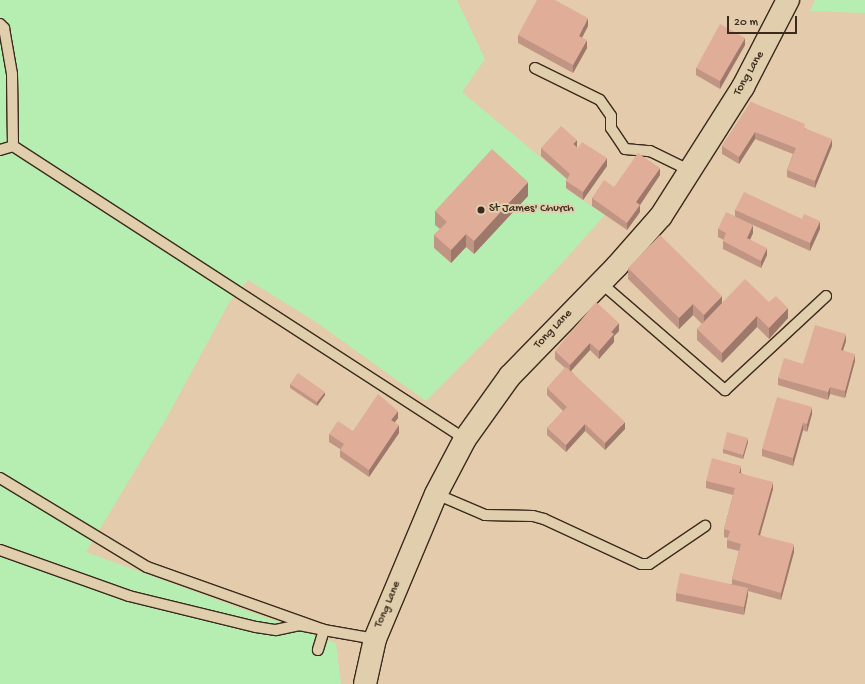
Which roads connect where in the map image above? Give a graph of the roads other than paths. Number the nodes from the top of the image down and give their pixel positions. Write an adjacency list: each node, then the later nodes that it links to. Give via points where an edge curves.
1 (788, 0): 6 (street, Tong Lane, via 744,87)
2 (0, 24): 4 (lane, via 4,28 12,74)
3 (535, 68): 6 (lane, via 600,100 611,116 611,128 625,148 650,151)
4 (13, 146): 5 (lane); 9 (lane)
5 (0, 150)
6 (691, 171): 7 (street, Tong Lane, via 661,216)
7 (601, 283): 8 (lane, via 725,390); 9 (street, Tong Lane, via 510,376)
8 (826, 296)
9 (465, 439): 11 (street, Tong Lane)
10 (0, 478): 14 (lane, via 147,567)
11 (436, 494): 12 (lane, via 485,515 533,516 544,519 640,564 649,564); 15 (street, Tong Lane)
12 (705, 526)
13 (0, 550): 14 (lane, via 129,596 256,627 276,630 299,625)
14 (324, 630): 15 (lane); 16 (lane)
15 (375, 639): 17 (street, Tong Lane)
16 (318, 650)
17 (366, 684)

